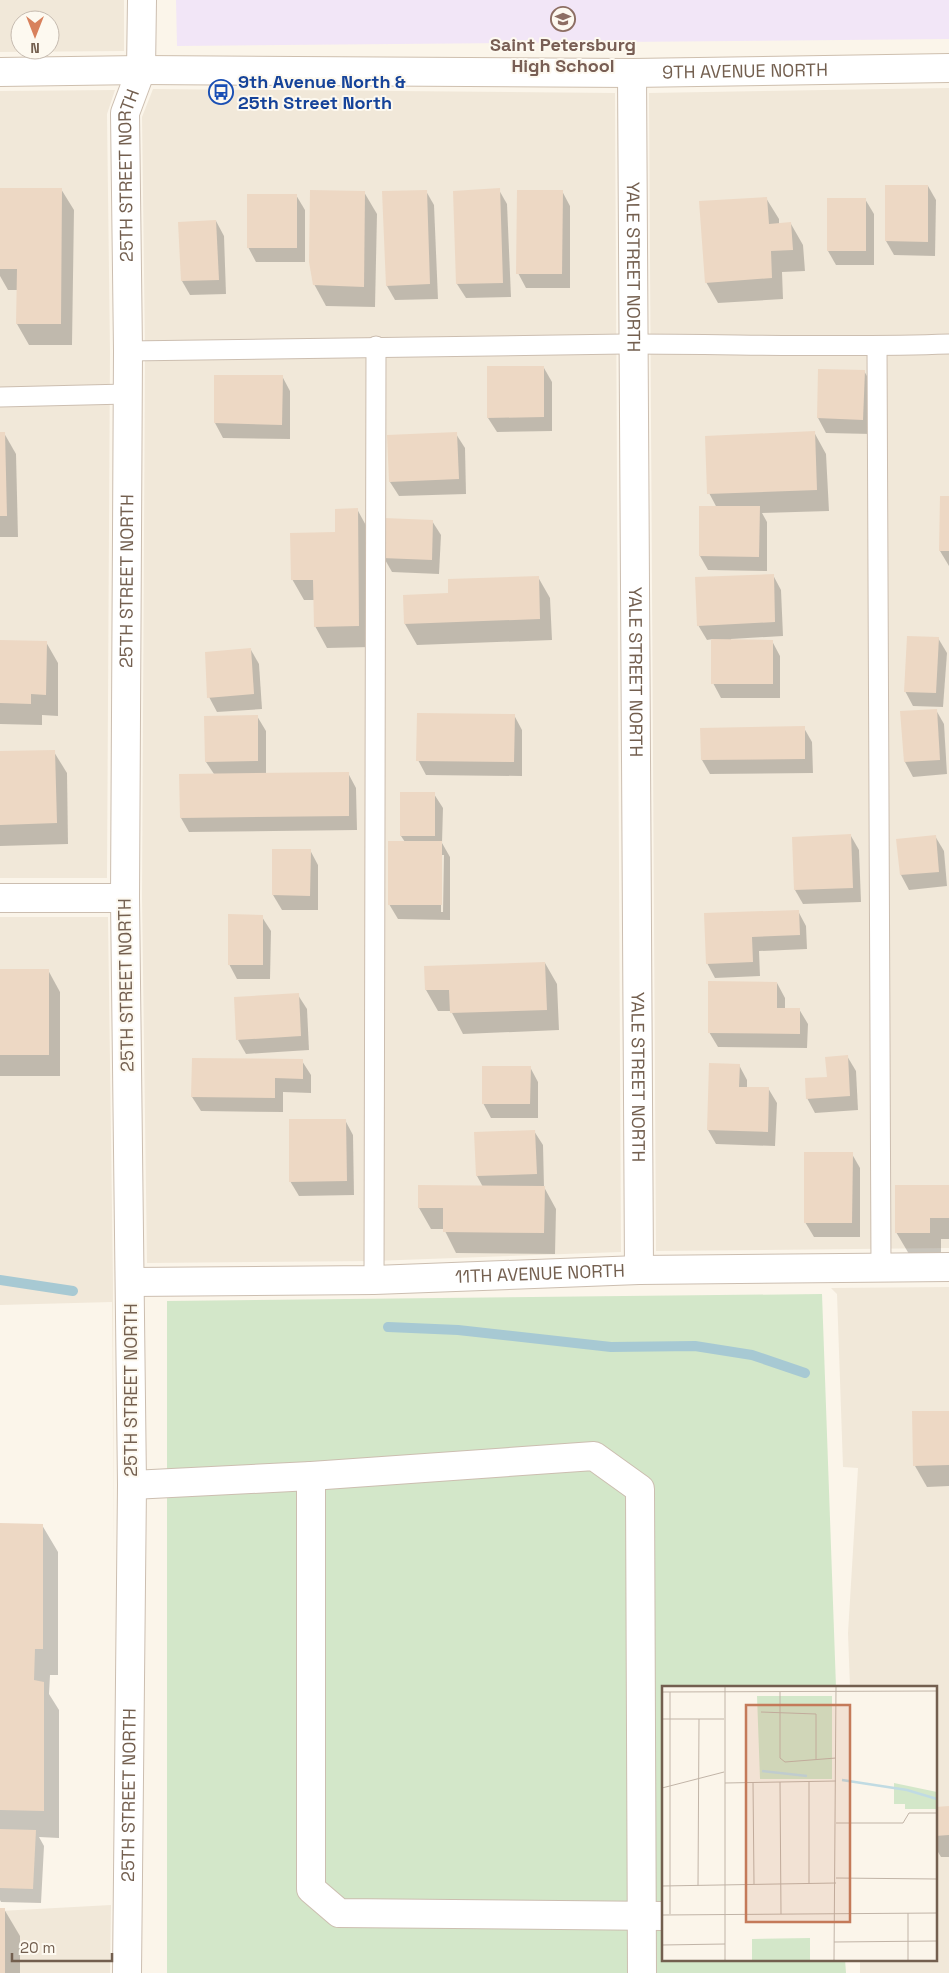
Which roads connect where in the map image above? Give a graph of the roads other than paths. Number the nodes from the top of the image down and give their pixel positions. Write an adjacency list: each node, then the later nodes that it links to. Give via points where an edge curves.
1 (142, 0): 3 (street, 25TH STREET NORTH)
2 (949, 68): 5 (street, 9TH AVENUE NORTH)
3 (141, 70): 4 (street, 9TH AVENUE NORTH); 5 (street, 9TH AVENUE NORTH); 10 (street, 25TH STREET NORTH, via 125,113)
4 (0, 72)
5 (632, 73): 6 (street, YALE STREET NORTH)
6 (634, 344): 8 (lane); 9 (lane); 17 (street, YALE STREET NORTH)
7 (949, 344): 9 (lane)
8 (376, 346): 10 (lane); 18 (lane)
9 (878, 346): 16 (lane)
10 (128, 351): 11 (street, 25TH STREET NORTH)
11 (127, 394): 12 (lane); 14 (street, 25TH STREET NORTH)
12 (0, 397)
13 (0, 898): 14 (street)
14 (125, 898): 19 (street, 25TH STREET NORTH)
15 (949, 1267): 16 (street, 11TH AVENUE NORTH)
16 (881, 1268): 17 (street, 11TH AVENUE NORTH)
17 (638, 1270): 18 (street, 11TH AVENUE NORTH)
18 (374, 1280): 19 (street, 11TH AVENUE NORTH)
19 (130, 1282): 21 (street, 25TH STREET NORTH)
20 (311, 1476): 21 (street); 22 (street, via 311,1889 339,1912); 22 (street, via 594,1456 640,1489)
21 (132, 1485): 23 (street, 25TH STREET NORTH)
22 (652, 1916): 24 (street)
23 (127, 1973)
24 (642, 1973)

